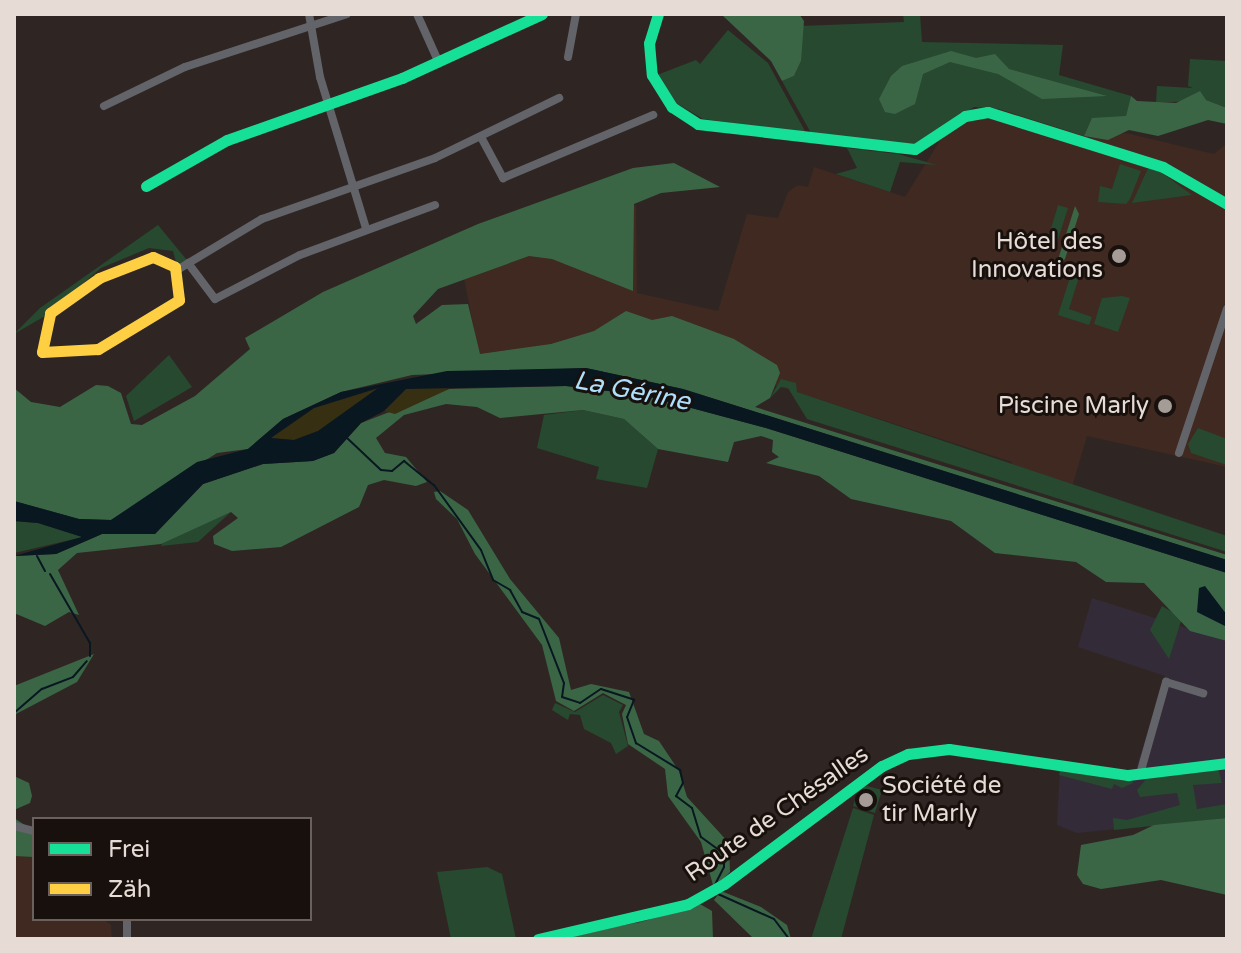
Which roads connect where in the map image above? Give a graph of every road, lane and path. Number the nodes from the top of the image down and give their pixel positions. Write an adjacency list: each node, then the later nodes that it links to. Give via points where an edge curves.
1 (309, 14): 7 (street)
2 (347, 14): 7 (street)
3 (417, 14): 9 (street)
4 (542, 14): 9 (street)
5 (576, 14): 8 (street)
6 (658, 14): 17 (street, via 649,43 652,75 672,107 698,124 915,149 965,116 988,112 1163,167)
7 (311, 29): 11 (street); 12 (street, via 195,63)
8 (568, 57)
9 (439, 63): 11 (street)
10 (559, 98): 14 (street)
11 (329, 105): 15 (street); 16 (street, via 227,140)
12 (104, 106)
13 (653, 115): 14 (street, via 503,178)
14 (481, 137): 15 (street)
15 (355, 185): 19 (street); 20 (street, via 262,219)
16 (146, 186)
17 (1227, 204)
18 (435, 205): 19 (street)
19 (366, 228): 20 (street, via 215,299)
20 (188, 263): 21 (street)
21 (177, 270): 21 (street, via 179,300 134,323 108,344 91,352 42,352 45,321 90,283 153,257 169,260)
22 (1227, 309): 23 (street)
23 (1179, 453)
24 (1203, 693): 26 (street, via 1166,682)
25 (1227, 763): 26 (street, Route de Chésalles)
26 (1140, 774): 27 (street, Route de Chésalles, via 949,749 908,754 882,766 711,891 664,912 563,929)
27 (538, 939)

